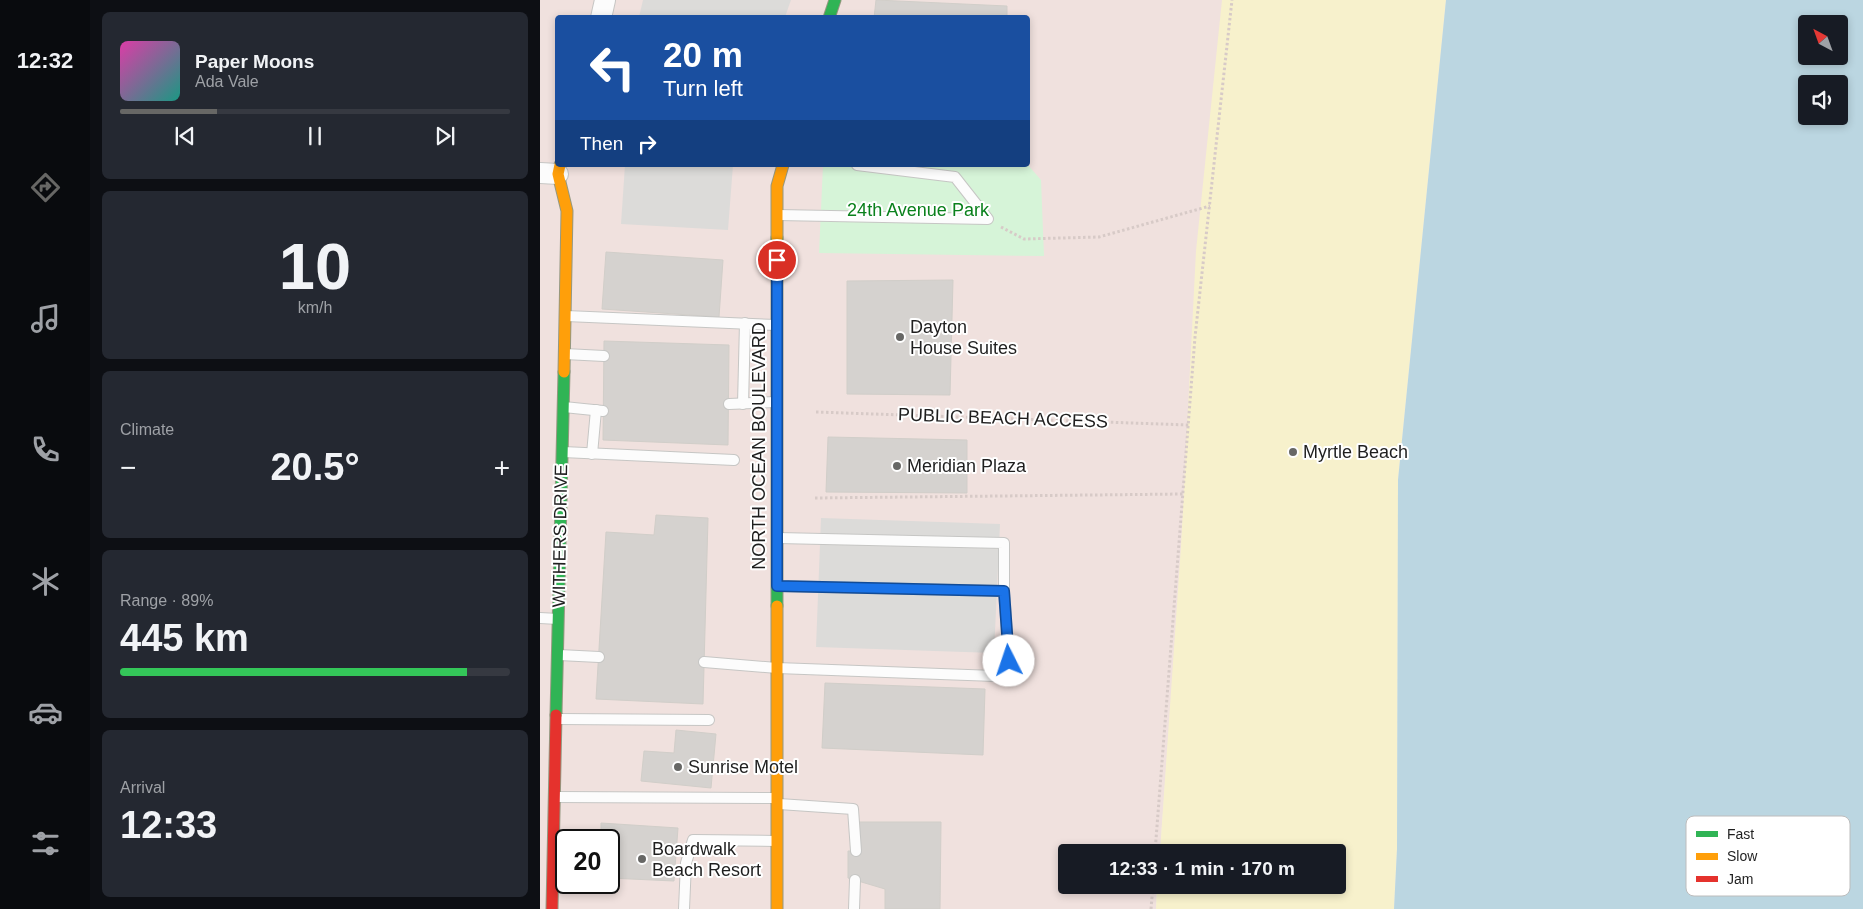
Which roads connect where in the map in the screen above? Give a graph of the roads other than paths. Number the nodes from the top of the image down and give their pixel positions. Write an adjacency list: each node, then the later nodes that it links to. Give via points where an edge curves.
1 (605, 0): 3 (street)
2 (835, 0): 4 (main road)
3 (601, 15)
4 (830, 15)
5 (782, 167): 8 (main road, NORTH OCEAN BOULEVARD, via 777,186)
6 (873, 167): 8 (lane, via 955,177 988,219)
7 (553, 171): 9 (main road, WITHERS DRIVE, via 567,211)
8 (777, 215): 11 (main road, NORTH OCEAN BOULEVARD)
9 (565, 316): 10 (lane); 12 (main road, WITHERS DRIVE)
10 (745, 323): 11 (lane); 16 (lane)
11 (777, 325): 14 (main road, NORTH OCEAN BOULEVARD)
12 (564, 354): 13 (lane); 17 (main road, WITHERS DRIVE)
13 (604, 356)
14 (777, 402): 16 (lane); 21 (main road, NORTH OCEAN BOULEVARD)
15 (728, 404): 16 (lane)
16 (743, 404)
17 (563, 407): 18 (main road, WITHERS DRIVE); 19 (lane, via 599,411)
18 (562, 452): 19 (lane); 25 (main road, WITHERS DRIVE)
19 (592, 454): 20 (lane)
20 (734, 460)
21 (777, 538): 22 (main road, NORTH OCEAN BOULEVARD); 23 (lane, via 1004,542)
22 (777, 586): 23 (lane); 29 (main road, NORTH OCEAN BOULEVARD)
23 (1004, 591): 29 (lane, via 1009,661 995,676)
24 (540, 618): 25 (lane)
25 (559, 619): 26 (main road, WITHERS DRIVE, via 554,638)
26 (558, 655): 27 (lane); 30 (main road, WITHERS DRIVE)
27 (599, 657)
28 (704, 662): 29 (lane)
29 (777, 668): 33 (main road, NORTH OCEAN BOULEVARD)
30 (557, 719): 31 (lane); 32 (main road, WITHERS DRIVE, via 551,772)
31 (709, 720)
32 (554, 797): 33 (lane); 37 (main road, WITHERS DRIVE)
33 (777, 801): 34 (main road, NORTH OCEAN BOULEVARD); 35 (lane, via 853,809)
34 (777, 841): 38 (lane, via 693,840 686,863); 39 (main road, NORTH OCEAN BOULEVARD)
35 (856, 851)
36 (855, 880): 41 (lane)
37 (552, 909)
38 (684, 909)
39 (777, 909): 40 (lane)
40 (790, 909)
41 (854, 909)

